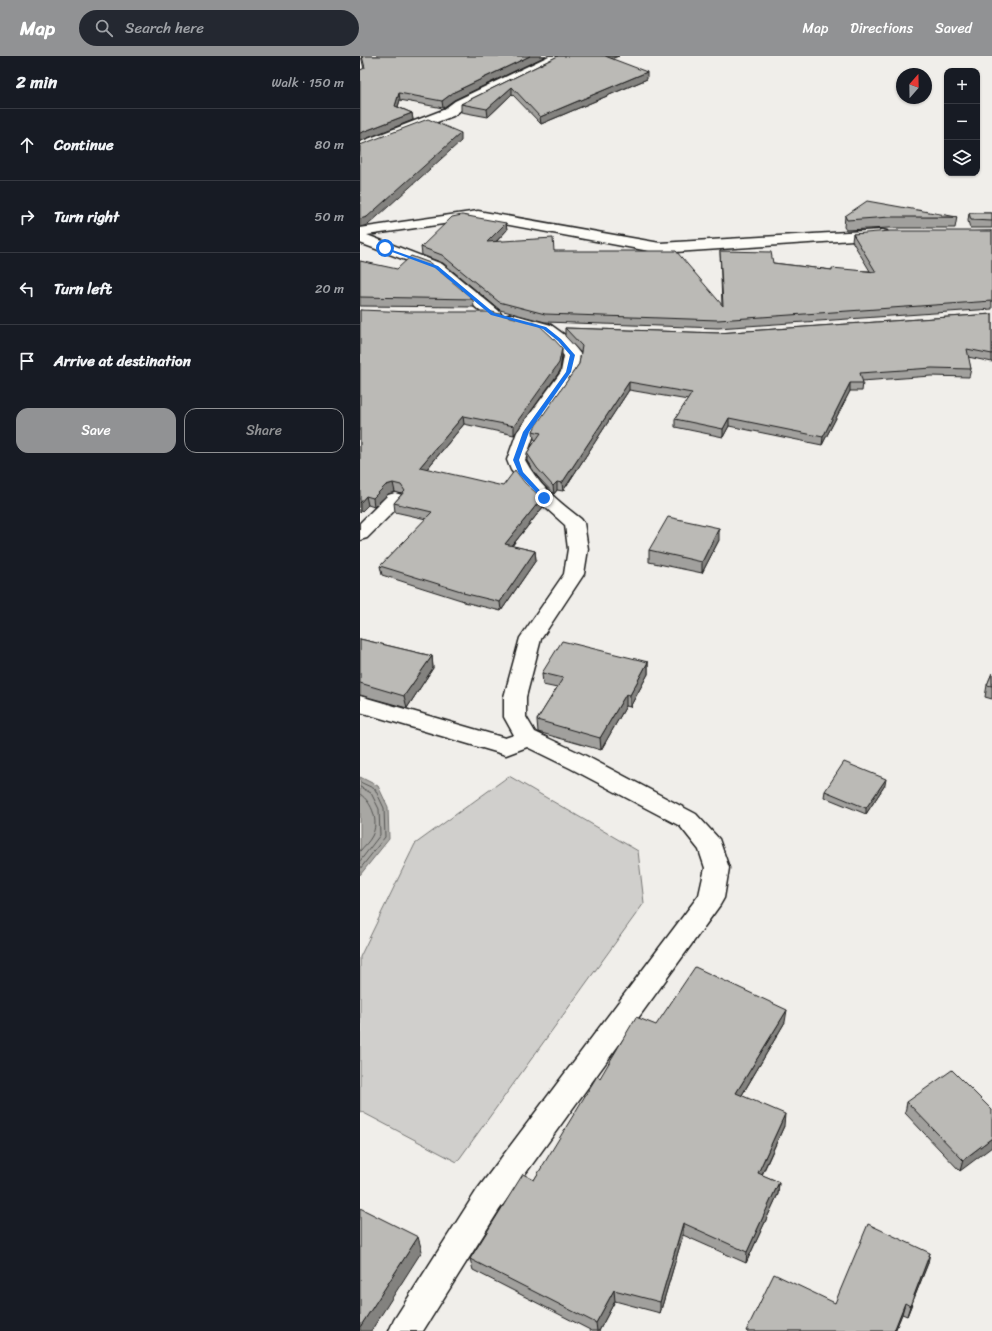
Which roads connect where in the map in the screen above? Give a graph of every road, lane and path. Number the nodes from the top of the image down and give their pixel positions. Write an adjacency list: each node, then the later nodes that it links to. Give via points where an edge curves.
1 (559, 56): 2 (street, via 460,104 448,113)
2 (360, 147)
3 (360, 232): 4 (street, via 478,215 660,248)
4 (896, 233)
5 (360, 238): 7 (street, via 437,267)
6 (461, 314): 7 (street)
7 (493, 314): 8 (street)
8 (544, 328): 9 (street); 13 (street, via 560,340 573,355 569,372 526,432 516,460 521,473 544,498 574,523 578,549 574,574 531,638 515,697 515,717)
9 (568, 329)
10 (395, 499): 11 (street)
11 (360, 534)
12 (360, 704): 13 (street, via 506,747)
13 (527, 738): 14 (street, via 688,820 710,846 717,868 711,898 488,1200)
14 (405, 1331)

